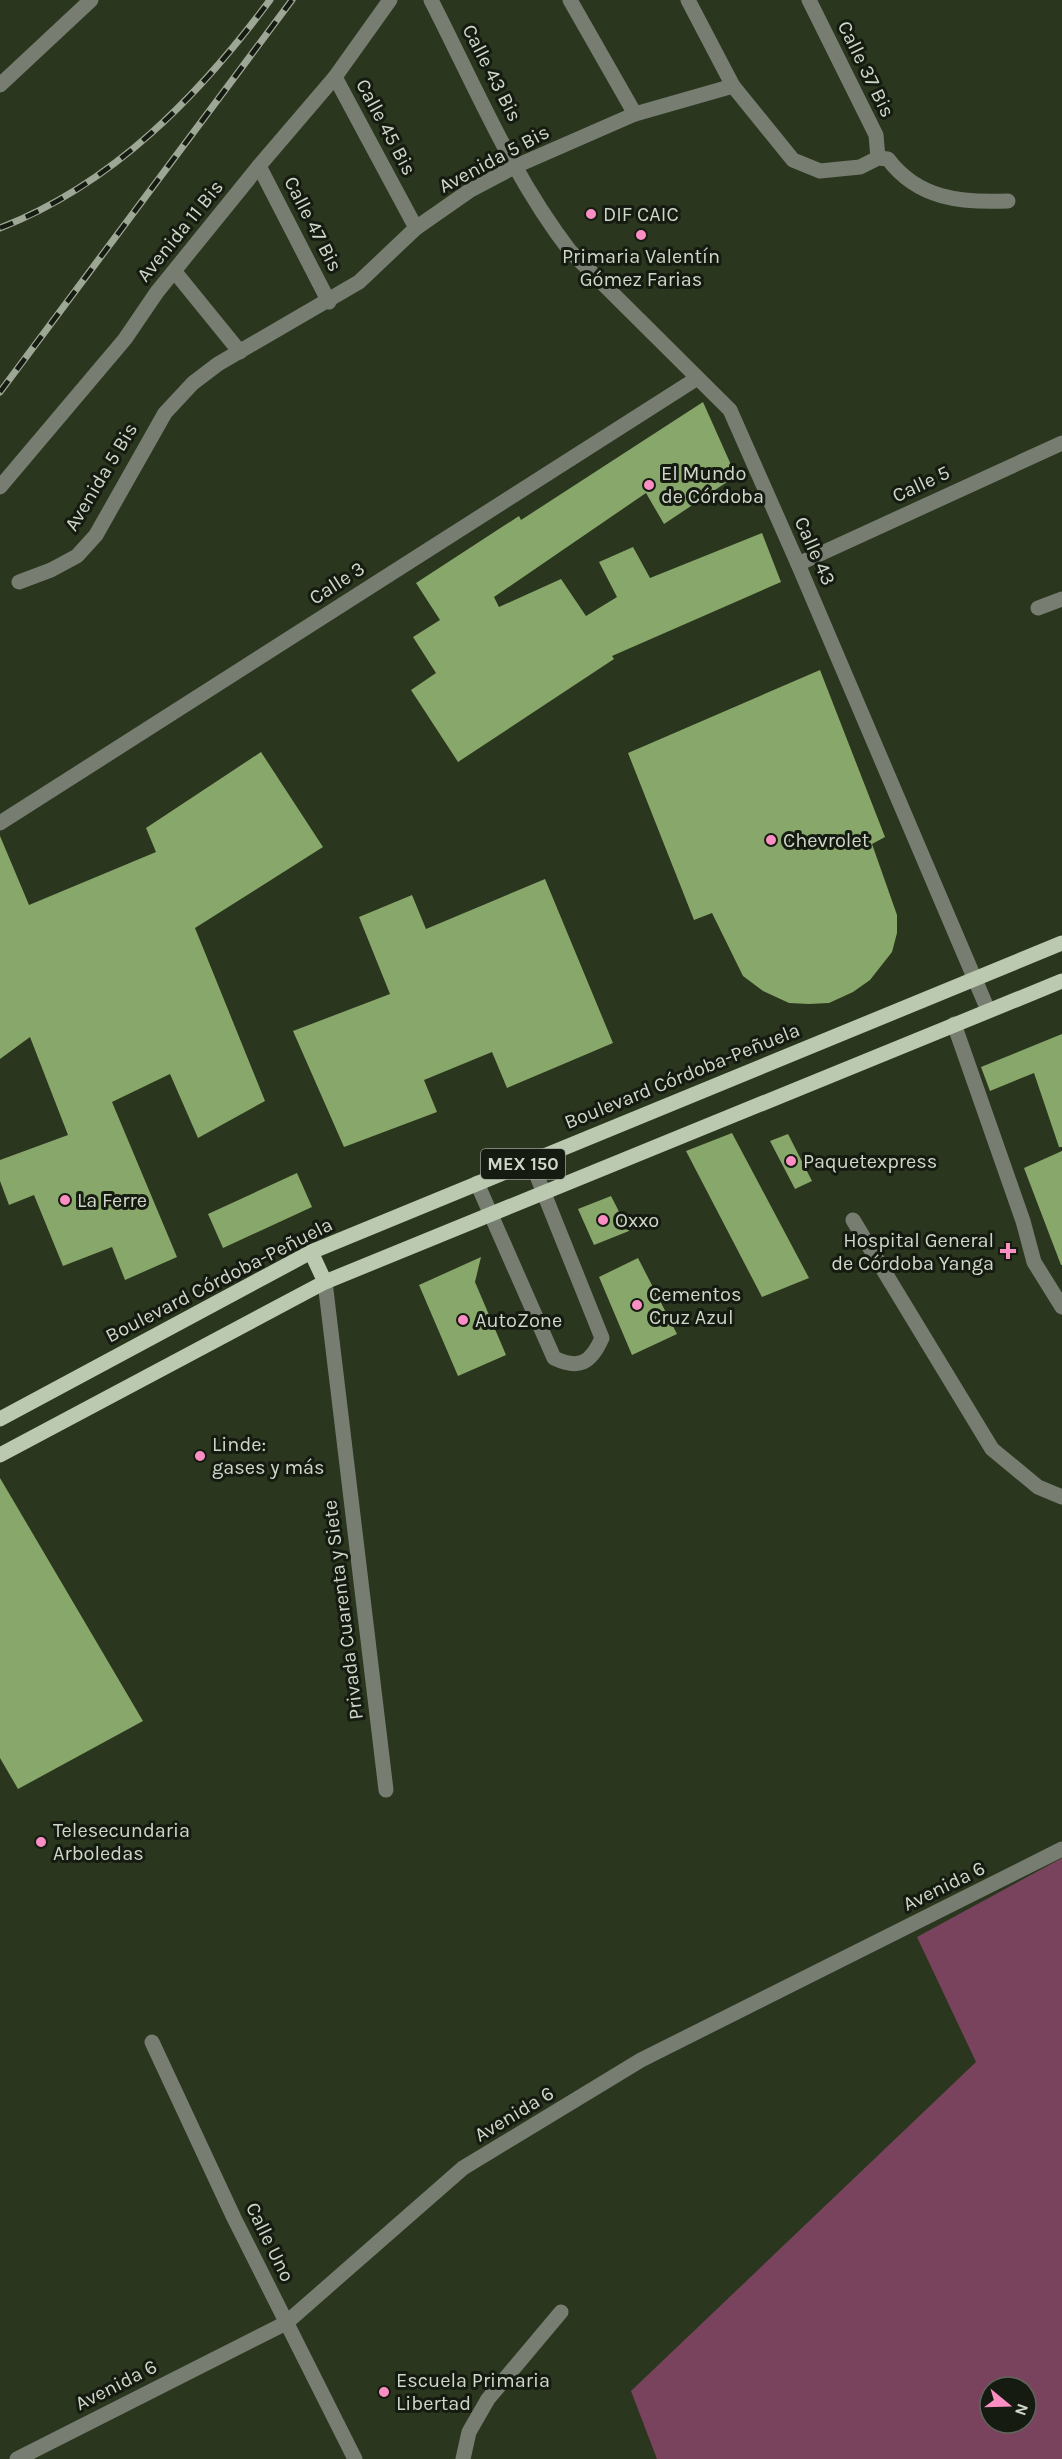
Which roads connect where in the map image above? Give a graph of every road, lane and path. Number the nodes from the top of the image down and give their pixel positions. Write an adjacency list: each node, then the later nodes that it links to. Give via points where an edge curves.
1 (91, 0): 8 (street)
2 (390, 0): 7 (street, Avenida 11 Bis)
3 (431, 0): 13 (street, Calle 43 Bis)
4 (570, 0): 10 (street)
5 (688, 0): 9 (street)
6 (809, 0): 11 (street, Calle 37 Bis, via 876,135)
7 (335, 77): 12 (street, Avenida 11 Bis); 15 (street, Calle 45 Bis)
8 (0, 85)
9 (733, 86): 10 (street, Avenida 5 Bis); 11 (street, via 794,160 820,171 860,167)
10 (635, 114): 13 (street, Avenida 5 Bis)
11 (878, 158): 14 (street, via 888,159 902,177 930,192 968,202)
12 (259, 166): 16 (street, Avenida 11 Bis); 17 (street, Calle 47 Bis)
13 (516, 166): 15 (street, Avenida 5 Bis, via 469,191); 19 (street, Calle 43, via 570,251)
14 (1008, 201)
15 (416, 228): 17 (street, Avenida 5 Bis, via 359,282)
16 (175, 272): 18 (street); 21 (street, Avenida 11 Bis)
17 (329, 302): 18 (street, Avenida 5 Bis)
18 (240, 352): 23 (street, Avenida 5 Bis, via 193,383 165,412 96,536 76,556)
19 (696, 379): 22 (street, Calle 43, via 730,410); 26 (street, Calle 3)
20 (1062, 443): 22 (street, Calle 5)
21 (0, 487)
22 (798, 564): 28 (street, Calle 43)
23 (19, 582)
24 (1062, 599): 25 (street)
25 (1038, 608)
26 (0, 823)
27 (1062, 943): 28 (main road, Boulevard Córdoba-Peñuela / MEX 150)
28 (973, 978): 30 (street, Calle 43); 32 (main road, Boulevard Córdoba-Peñuela / MEX 150)
29 (1062, 981): 30 (main road, MEX 150)
30 (988, 1010): 31 (main road, MEX 150)
31 (954, 1024): 34 (main road, MEX 150); 39 (street, via 1034,1262)
32 (531, 1161): 33 (main road, Boulevard Córdoba-Peñuela / MEX 150); 34 (street)
33 (477, 1183): 35 (street); 37 (main road, Boulevard Córdoba-Peñuela / MEX 150)
34 (544, 1192): 35 (main road, MEX 150); 35 (street, via 602,1338 596,1352 585,1362 569,1365 555,1358)
35 (490, 1214): 38 (main road, MEX 150)
36 (853, 1220): 42 (street, via 992,1449 1038,1487)
37 (311, 1252): 38 (main road); 40 (main road, Boulevard Córdoba-Peñuela / MEX 150)
38 (325, 1282): 41 (main road, MEX 150); 43 (street, Privada Cuarenta y Siete)
39 (1062, 1307)
40 (0, 1419)
41 (0, 1455)
42 (1062, 1497)
43 (386, 1790)
44 (1062, 1849): 47 (street, Avenida 6, via 641,2060 463,2168)
45 (152, 2042): 47 (street, Calle Uno)
46 (561, 2312): 50 (street, via 488,2399 469,2432)
47 (286, 2323): 48 (street, Avenida 6); 49 (street, Calle Uno)
48 (17, 2459)
49 (355, 2459)
50 (462, 2459)

